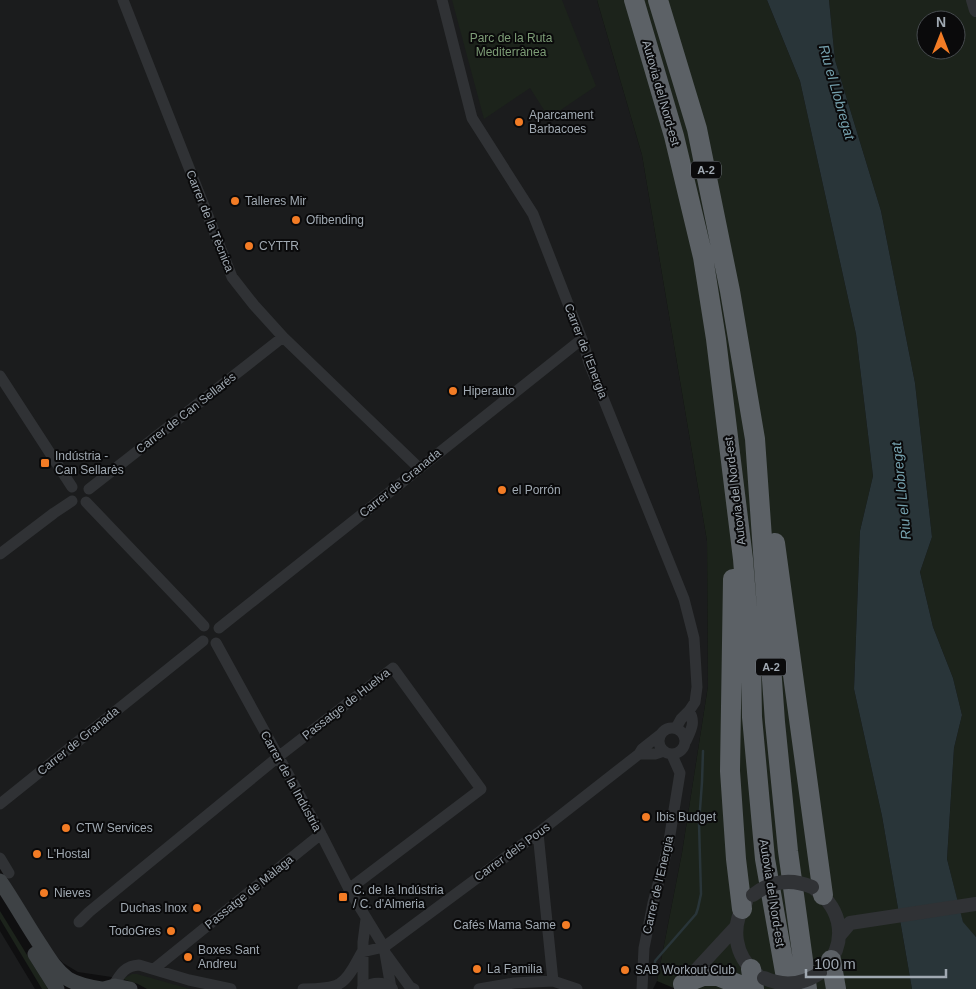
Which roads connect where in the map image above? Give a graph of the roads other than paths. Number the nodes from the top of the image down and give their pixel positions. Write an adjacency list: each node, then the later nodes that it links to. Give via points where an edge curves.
1 (123, 0): 7 (street, Carrer de la Tècnica, via 232,276)
2 (442, 0): 8 (street, Carrer de l'Energia, via 472,118 533,214)
3 (634, 0): 14 (highway, Autovia del Nord-est / A-2, via 674,136 703,257)
4 (658, 0): 10 (highway, Autovia del Nord-est / A-2, via 697,129 730,290)
5 (973, 0): 6 (street)
6 (976, 10)
7 (284, 337): 11 (street, Carrer de la Tècnica); 13 (street, Carrer de Can Sellarés)
8 (583, 342): 11 (street, Carrer de Granada, via 577,343); 22 (street, Carrer de l'Energia, via 684,599 694,638 697,687 695,702)
9 (0, 376): 12 (street)
10 (755, 439): 35 (highway, via 774,540); 65 (highway, Autovia del Nord-est / A-2, via 776,732)
11 (419, 468): 19 (street, Carrer de Granada)
12 (72, 487): 13 (street, via 82,484); 15 (street, via 69,493)
13 (88, 489): 16 (street, via 90,496)
14 (736, 499): 38 (highway, via 730,771 736,859); 64 (highway, Autovia del Nord-est / A-2, via 764,859)
15 (72, 501): 16 (street, via 78,505); 17 (street)
16 (86, 502): 18 (street)
17 (0, 554)
18 (204, 626): 19 (street, via 216,624); 20 (street)
19 (220, 628): 21 (street, via 221,637)
20 (203, 641): 21 (street); 29 (street, Carrer de Granada)
21 (216, 643): 28 (street, Carrer de la Indústria)
22 (689, 711): 23 (street, Carrer de l'Energia); 25 (street, Carrer de l'Energia, via 693,726)
23 (676, 728): 24 (street, via 668,728); 25 (street)
24 (661, 734): 26 (street, Carrer de l'Energia, via 659,743); 27 (street, Carrer dels Pous)
25 (686, 741): 26 (street, via 680,752)
26 (668, 753): 27 (street); 54 (street, Carrer de l'Energia, via 680,773 668,847 644,948)
27 (638, 754): 30 (street, Carrer dels Pous)
28 (278, 756): 31 (street, Carrer de la Indústria); 34 (street, Passatge de Huelva, via 393,668 481,789); 41 (street, Passatge de Huelva)
29 (0, 804)
30 (538, 833): 44 (street, Carrer dels Pous); 50 (street)
31 (321, 834): 34 (street, Carrer de la Indústria); 48 (street, Passatge de Màlaga)
32 (0, 858): 33 (street)
33 (5, 877): 52 (main road, via 31,932 60,973 77,983)
34 (349, 889): 40 (street, Carrer de la Indústria)
35 (818, 891): 38 (street, bridge, via 804,884 786,881 768,885); 39 (street)
36 (0, 898): 55 (main road)
37 (976, 904): 42 (street)
38 (744, 910): 46 (street); 49 (street, via 737,940)
39 (836, 914): 42 (street); 43 (street)
40 (366, 919): 44 (street, Carrer de la Indústria); 45 (street)
41 (79, 922)
42 (850, 924): 43 (street)
43 (839, 936): 47 (street, via 837,948)
44 (384, 949): 45 (street); 53 (street); 60 (street, Carrer de la Indústria)
45 (362, 952): 58 (street, via 339,985); 59 (street)
46 (709, 957): 49 (street, via 725,952); 51 (street)
47 (826, 966): 49 (street, bridge, via 805,981 788,984 772,982); 66 (highway)
48 (154, 969): 52 (street, via 131,966); 57 (street)
49 (753, 972)
50 (553, 981): 61 (street); 62 (street)
51 (680, 987): 63 (highway, via 703,976 718,976)
52 (106, 988): 56 (main road, via 120,986)
53 (412, 988)
54 (642, 988)
55 (57, 989)
56 (130, 989)
57 (231, 989)
58 (303, 989)
59 (363, 989): 60 (street, via 378,984)
60 (391, 989)
61 (479, 989)
62 (577, 989)
63 (744, 989)
64 (788, 989)
65 (807, 989)
66 (836, 989)

